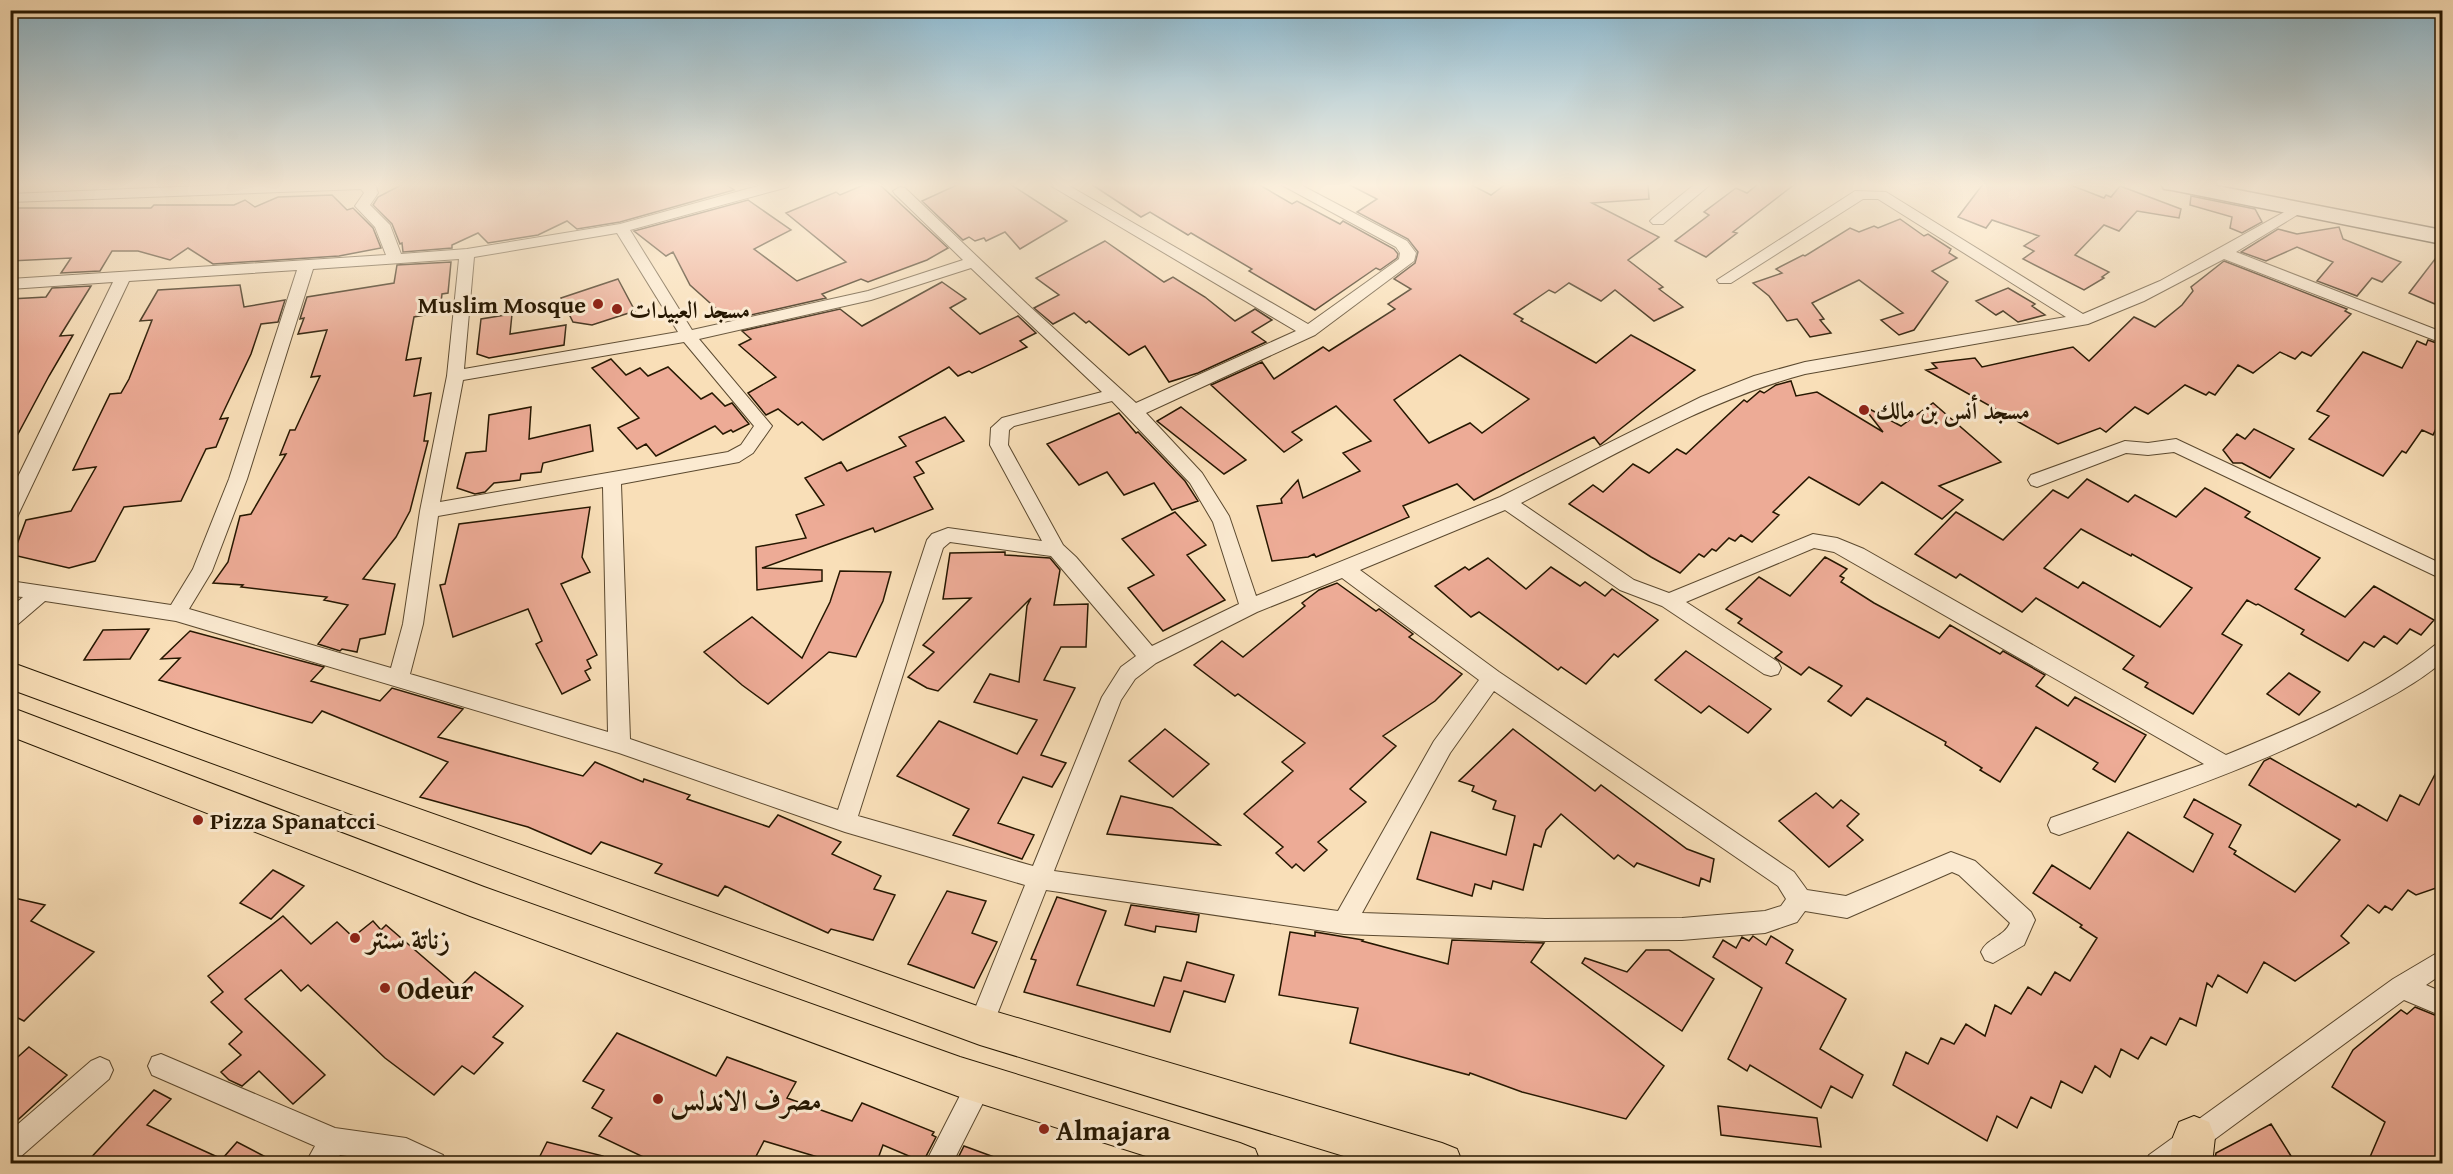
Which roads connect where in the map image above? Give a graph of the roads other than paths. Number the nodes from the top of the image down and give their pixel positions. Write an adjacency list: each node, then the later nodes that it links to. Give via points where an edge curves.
1 (387, 239): 12 (street)
2 (557, 239): 11 (street)
3 (628, 239): 20 (street)
4 (952, 239): 13 (street)
5 (1150, 239): 19 (street)
6 (1392, 239): 19 (street, via 1408,253 1406,261)
7 (1790, 239): 16 (street)
8 (1951, 239): 18 (street)
9 (2247, 239): 10 (street)
10 (2223, 253): 18 (street, via 2125,305); 21 (street)
11 (467, 254): 12 (street); 22 (street)
12 (395, 259): 14 (street)
13 (974, 262): 20 (street, via 871,295); 23 (street)
14 (306, 265): 15 (street); 37 (street, via 238,479 202,571)
15 (124, 275): 17 (street); 29 (street)
16 (1725, 280)
17 (10, 284)
18 (2082, 320): 27 (street, via 1805,368 1760,380 1707,401)
19 (1309, 331): 24 (street)
20 (688, 336): 22 (street); 25 (street, via 763,426 747,449 733,458)
21 (2442, 338)
22 (454, 376): 28 (street)
23 (1115, 394): 24 (street); 30 (street, via 1008,422 1000,428 999,445)
24 (1134, 411): 36 (street, via 1196,478 1222,521)
25 (612, 480): 28 (street); 46 (street)
26 (2037, 480): 32 (street, via 2125,447 2176,445)
27 (1507, 502): 31 (street); 35 (street, via 1627,585)
28 (429, 511): 44 (street, via 413,624)
29 (10, 513)
30 (1056, 550): 40 (street); 48 (street, via 948,535 934,545)
31 (1344, 569): 36 (street); 43 (street)
32 (2442, 572)
33 (10, 588): 34 (street)
34 (41, 593): 37 (street); 38 (street)
35 (1669, 602): 41 (street); 47 (street, via 1813,541 1837,545)
36 (1250, 606): 40 (street)
37 (176, 613): 44 (street)
38 (10, 620)
39 (2442, 651): 47 (street, via 2420,671 2311,729)
40 (1149, 657): 50 (street, via 1128,674 1112,698)
41 (1771, 668)
42 (10, 675): 57 (main road)
43 (1492, 678): 51 (street, via 1786,879); 52 (street, via 1442,747)
44 (398, 679): 46 (street)
45 (10, 721): 60 (main road, via 483,904)
46 (619, 744): 48 (street)
47 (2225, 765): 49 (street)
48 (845, 822): 50 (street)
49 (2059, 825)
50 (1040, 879): 52 (street); 57 (street)
51 (1800, 900): 52 (street, via 1789,914 1765,922 1682,929 1545,930); 53 (street, via 1847,907 1951,862 1967,868 2023,920 2016,937)
52 (1344, 923)
53 (1993, 952)
54 (2442, 961): 55 (street)
55 (2402, 987): 56 (street); 63 (street)
56 (2442, 1004)
57 (980, 1026): 68 (main road)
58 (161, 1065): 61 (street)
59 (100, 1070): 62 (street)
60 (980, 1083): 66 (street); 67 (main road)
61 (334, 1141): 64 (street); 65 (street, via 406,1151)
62 (10, 1149)
63 (2193, 1150): 69 (street)
64 (318, 1164)
65 (434, 1164)
66 (938, 1164)
67 (1240, 1164)
68 (1442, 1164)
69 (2158, 1164)

